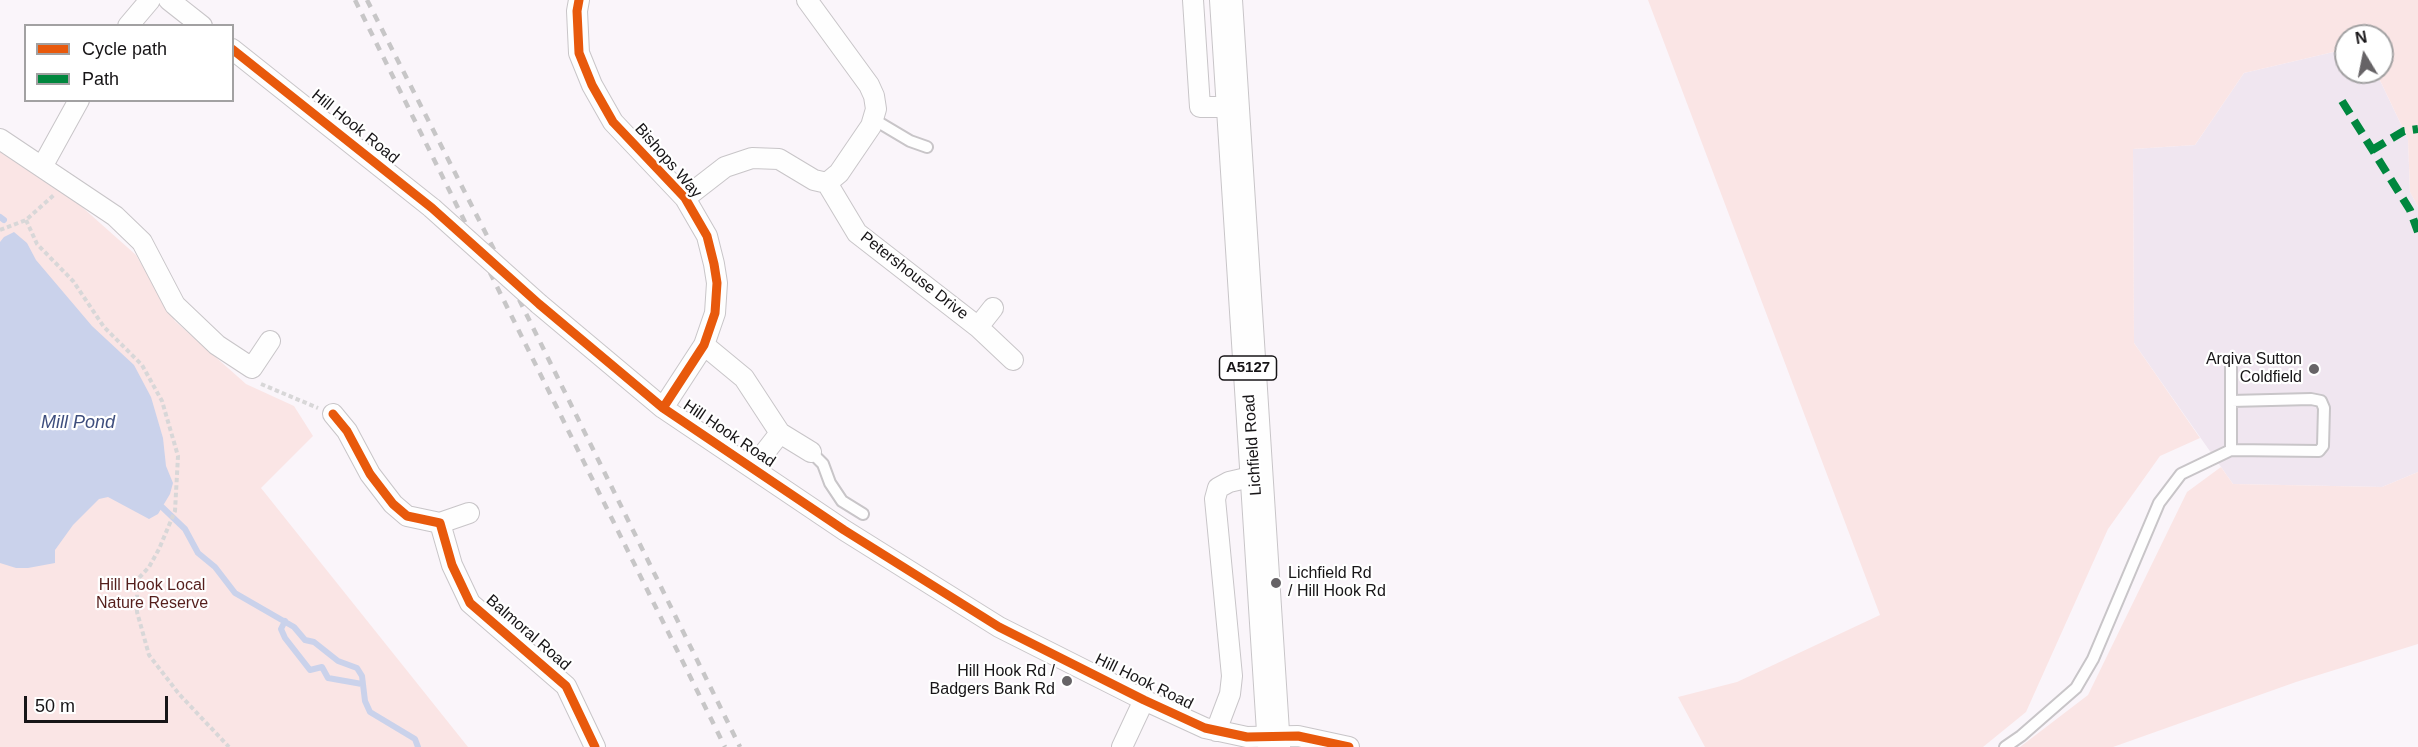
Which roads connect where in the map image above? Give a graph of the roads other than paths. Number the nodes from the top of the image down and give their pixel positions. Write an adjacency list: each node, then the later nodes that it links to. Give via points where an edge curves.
1 (150, 0): 7 (street)
2 (169, 0): 8 (street)
3 (579, 0): 17 (street, Bishops Way, via 579,53 592,85 613,122)
4 (807, 0): 12 (street, via 869,85 876,109)
5 (1193, 0): 11 (street, via 1200,107)
6 (1226, 0): 11 (main road, Lichfield Road / A5127)
7 (130, 24)
8 (199, 24)
9 (234, 52): 25 (street, Hill Hook Road, bridge, via 432,208)
10 (78, 102): 15 (street)
11 (1232, 107): 31 (main road, Lichfield Road / A5127)
12 (873, 119): 14 (lane); 16 (street, via 839,173)
13 (0, 139): 15 (street)
14 (927, 147)
15 (42, 167): 20 (street, via 115,216 142,242 175,305 217,345 252,368)
16 (827, 183): 17 (street, via 814,180 779,159 752,158 725,167); 19 (street, Petershouse Drive, via 857,233)
17 (685, 198): 21 (street, Bishops Way, via 706,236 717,283 715,313)
18 (993, 308): 19 (street)
19 (978, 327): 22 (street, Petershouse Drive)
20 (270, 341)
21 (704, 345): 25 (street, Bishops Way); 27 (street, via 744,378)
22 (1013, 360)
23 (2231, 364): 24 (lane)
24 (2231, 401): 29 (lane); 29 (lane, via 2311,399 2321,401 2324,408 2324,446 2319,451)
25 (663, 408): 35 (street, Hill Hook Road, via 844,530 999,627)
26 (333, 414): 34 (street, via 393,504 407,516)
27 (780, 432): 28 (street); 30 (street)
28 (766, 450)
29 (2231, 450): 41 (lane, via 2181,474 2159,503 2102,640 2076,688)
30 (811, 452): 33 (lane, via 823,464 842,501)
31 (1255, 476): 36 (street, via 1218,488 1215,499 1232,676); 37 (main road, Lichfield Road / A5127)
32 (469, 513): 34 (street)
33 (863, 514)
34 (440, 523): 38 (street, Balmoral Road, via 452,565 470,603 566,686)
35 (1144, 700): 36 (street, Hill Hook Road); 39 (street)
36 (1216, 731): 37 (street, Hill Hook Road)
37 (1274, 741): 40 (street, Hill Hook Road, via 1298,736)
38 (595, 747)
39 (1122, 747)
40 (1349, 747)
41 (2005, 747)

